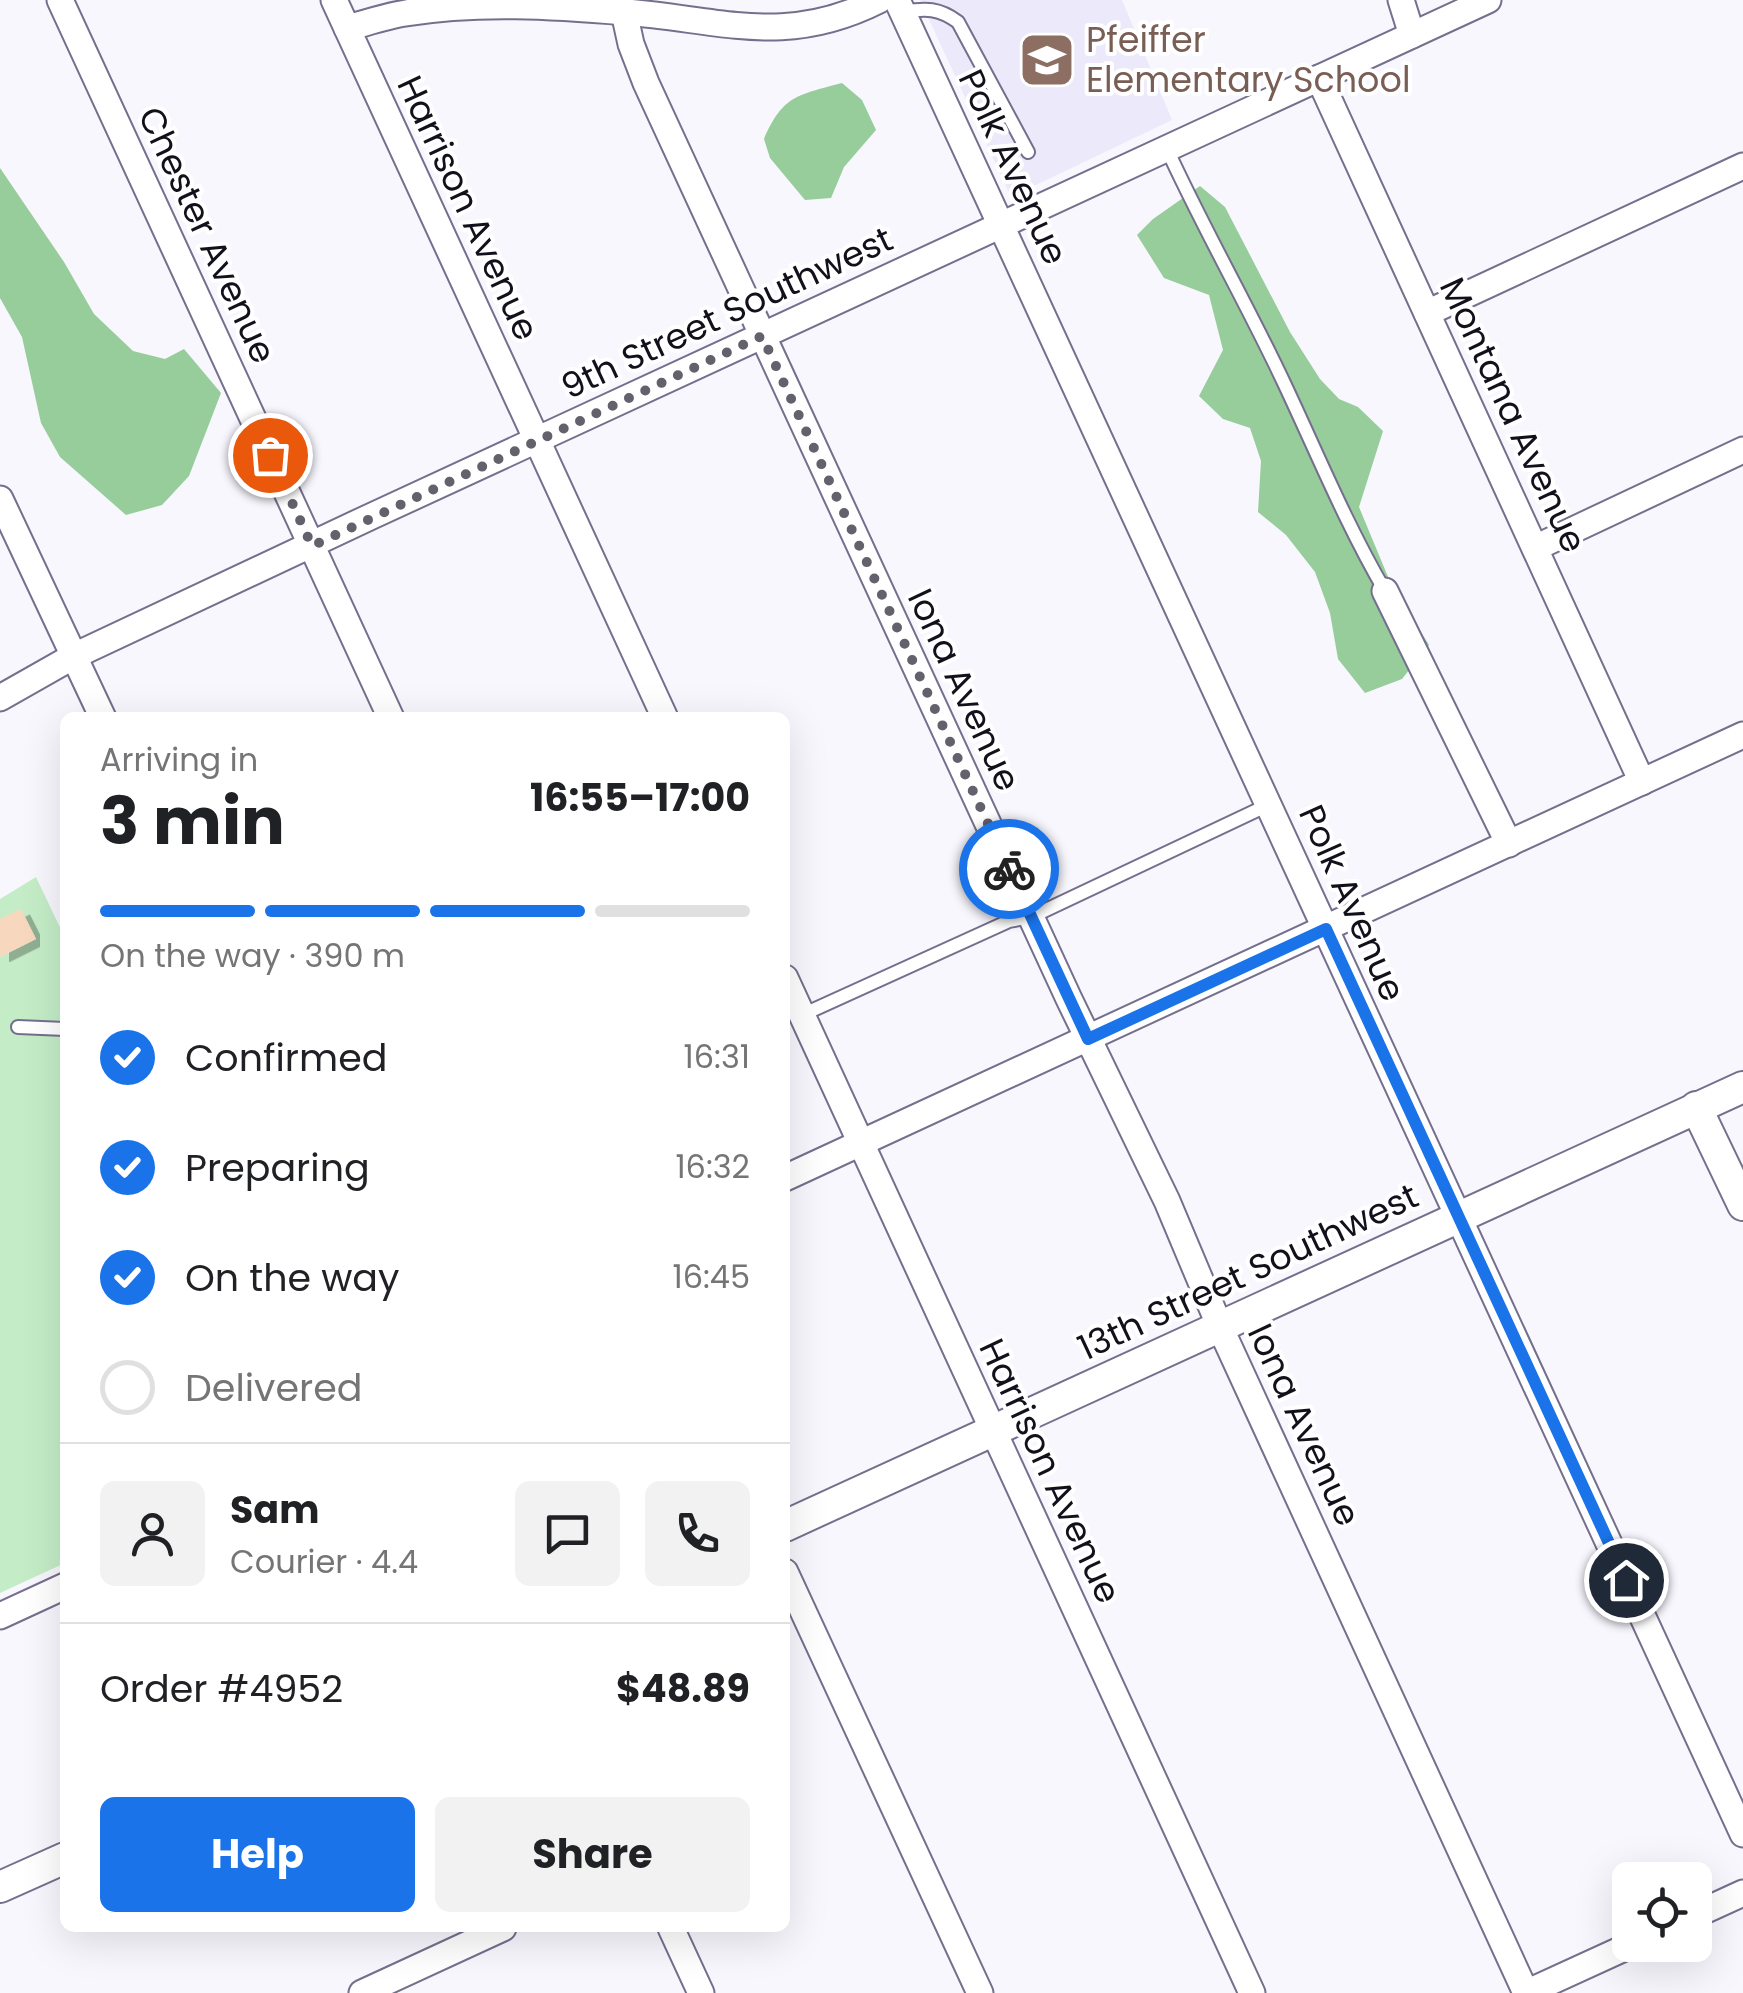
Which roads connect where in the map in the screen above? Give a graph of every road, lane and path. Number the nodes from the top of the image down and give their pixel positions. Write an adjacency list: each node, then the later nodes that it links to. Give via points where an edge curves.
1 (60, 0): 19 (street, Chester Avenue)
2 (334, 0): 7 (street, Harrison Avenue)
3 (1402, 0): 8 (street)
4 (1488, 0): 8 (street, 9th Street Southwest)
5 (895, 3): 6 (street, via 787,29); 11 (lane, via 945,12 958,22); 13 (street, Polk Avenue)
6 (624, 12): 7 (street, via 456,8); 15 (street, Iona Avenue, via 646,83)
7 (347, 28): 16 (street, Harrison Avenue)
8 (1412, 35): 9 (street, 9th Street Southwest)
9 (1320, 78): 10 (street, 9th Street Southwest); 14 (street, Montana Avenue)
10 (1167, 149): 13 (street, 9th Street Southwest); 21 (lane)
11 (1028, 152)
12 (1743, 166): 14 (street)
13 (1001, 225): 15 (street, 9th Street Southwest); 29 (street, Polk Avenue)
14 (1427, 313): 20 (street, Montana Avenue)
15 (762, 336): 16 (street, 9th Street Southwest); 31 (street, Iona Avenue)
16 (536, 440): 19 (street, 9th Street Southwest); 26 (street, Harrison Avenue)
17 (1743, 450): 20 (street)
18 (0, 499): 22 (street)
19 (312, 546): 22 (street, 9th Street Southwest); 25 (street, Chester Avenue)
20 (1535, 548): 28 (street, Montana Avenue)
21 (1385, 591): 30 (street)
22 (74, 656): 23 (street, 9th Street Southwest); 24 (street)
23 (0, 698)
24 (100, 712)
25 (388, 712)
26 (662, 712)
27 (1743, 735): 28 (street)
28 (1642, 782): 30 (street)
29 (1268, 804): 31 (lane); 32 (street, Polk Avenue)
30 (1509, 844): 32 (street)
31 (1031, 917): 34 (lane, via 1009,921); 37 (street, Iona Avenue)
32 (1326, 929): 37 (street); 43 (street, Polk Avenue)
33 (790, 991): 34 (street, Harrison Avenue)
34 (801, 1021): 40 (street, Harrison Avenue)
35 (18, 1027): 36 (lane)
36 (60, 1028)
37 (1088, 1039): 40 (street); 44 (street, Iona Avenue)
38 (1743, 1087): 39 (street, 13th Street Southwest)
39 (1696, 1108): 42 (street); 43 (street, 13th Street Southwest)
40 (861, 1143): 41 (street); 45 (street, Harrison Avenue)
41 (790, 1176)
42 (1743, 1205)
43 (1459, 1216): 44 (street, 13th Street Southwest); 50 (street, Polk Avenue)
44 (1220, 1326): 45 (street, 13th Street Southwest); 62 (street, Iona Avenue)
45 (994, 1431): 46 (street, 13th Street Southwest); 61 (street, Harrison Avenue)
46 (790, 1524)
47 (790, 1583): 60 (street)
48 (60, 1588): 49 (street)
49 (0, 1616)
50 (1743, 1834)
51 (60, 1860): 52 (street)
52 (0, 1888)
53 (1743, 1893): 54 (street)
54 (1712, 1907)
55 (494, 1932): 58 (street)
56 (673, 1932): 59 (street)
57 (1612, 1954): 62 (street)
58 (362, 1993)
59 (701, 1993)
60 (980, 1993)
61 (1252, 1993)
62 (1526, 1993)

